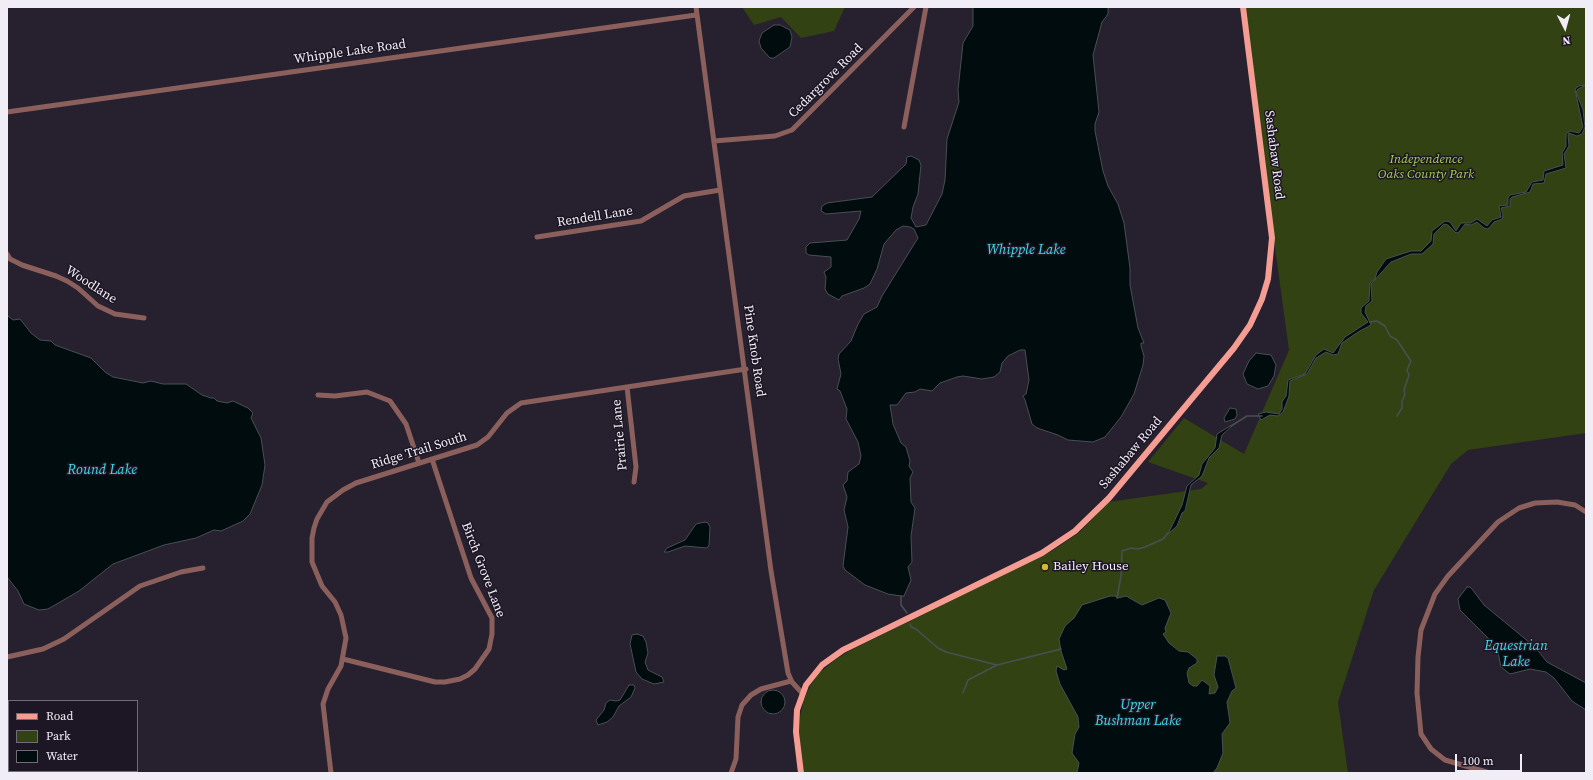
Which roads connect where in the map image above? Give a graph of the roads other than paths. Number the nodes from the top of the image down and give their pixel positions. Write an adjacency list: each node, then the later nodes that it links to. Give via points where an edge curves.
1 (696, 7): 5 (street, Pine Knob Road)
2 (914, 7): 8 (street, Cedargrove Road, via 792,130 776,136)
3 (926, 7): 7 (street)
4 (1243, 7): 24 (main road, Sashabaw Road, via 1272,238 1265,289 1258,309 1243,335 1109,498 1075,531 1037,555 839,652 816,671)
5 (696, 15): 6 (street, Whipple Lake Road); 8 (street, Pine Knob Road)
6 (7, 112)
7 (904, 127)
8 (714, 141): 9 (street, Pine Knob Road)
9 (720, 190): 10 (street, Rendell Lane, via 684,196 641,221); 13 (street, Pine Knob Road)
10 (537, 237)
11 (7, 254): 12 (street, Woodlane, via 15,262 67,281 98,306 115,314)
12 (144, 318)
13 (746, 368): 14 (street, Ridge Trail South); 23 (street, Pine Knob Road, via 772,571)
14 (627, 387): 16 (street, Ridge Trail South, via 520,403 482,442); 18 (street, Prairie Lane, via 636,467)
15 (318, 395): 17 (street, via 335,396 367,392 390,402 406,424)
16 (432, 459): 17 (street, Ridge Trail South); 22 (street, Birch Grove Lane, via 471,578 492,618 488,650 468,675 445,682 435,682)
17 (419, 463): 22 (street, Ridge Trail South, via 343,490 327,502 317,519 312,538 312,562 322,586 335,602 341,615 346,638)
18 (634, 482)
19 (1586, 512): 28 (street, via 1575,506 1557,502 1535,503 1519,508 1498,522 1448,576 1435,594 1421,630 1417,694 1421,734 1431,749 1445,760)
20 (203, 568): 21 (street, via 181,572 140,586 64,639 37,650)
21 (7, 657)
22 (343, 659): 25 (street, Ridge Trail South, via 323,704)
23 (791, 681): 24 (street); 26 (street, via 761,689 742,705 738,718 736,759)
24 (802, 693): 27 (main road, Sashabaw Road, via 796,727)
25 (331, 773)
26 (731, 773)
27 (801, 773)
28 (1490, 773)

